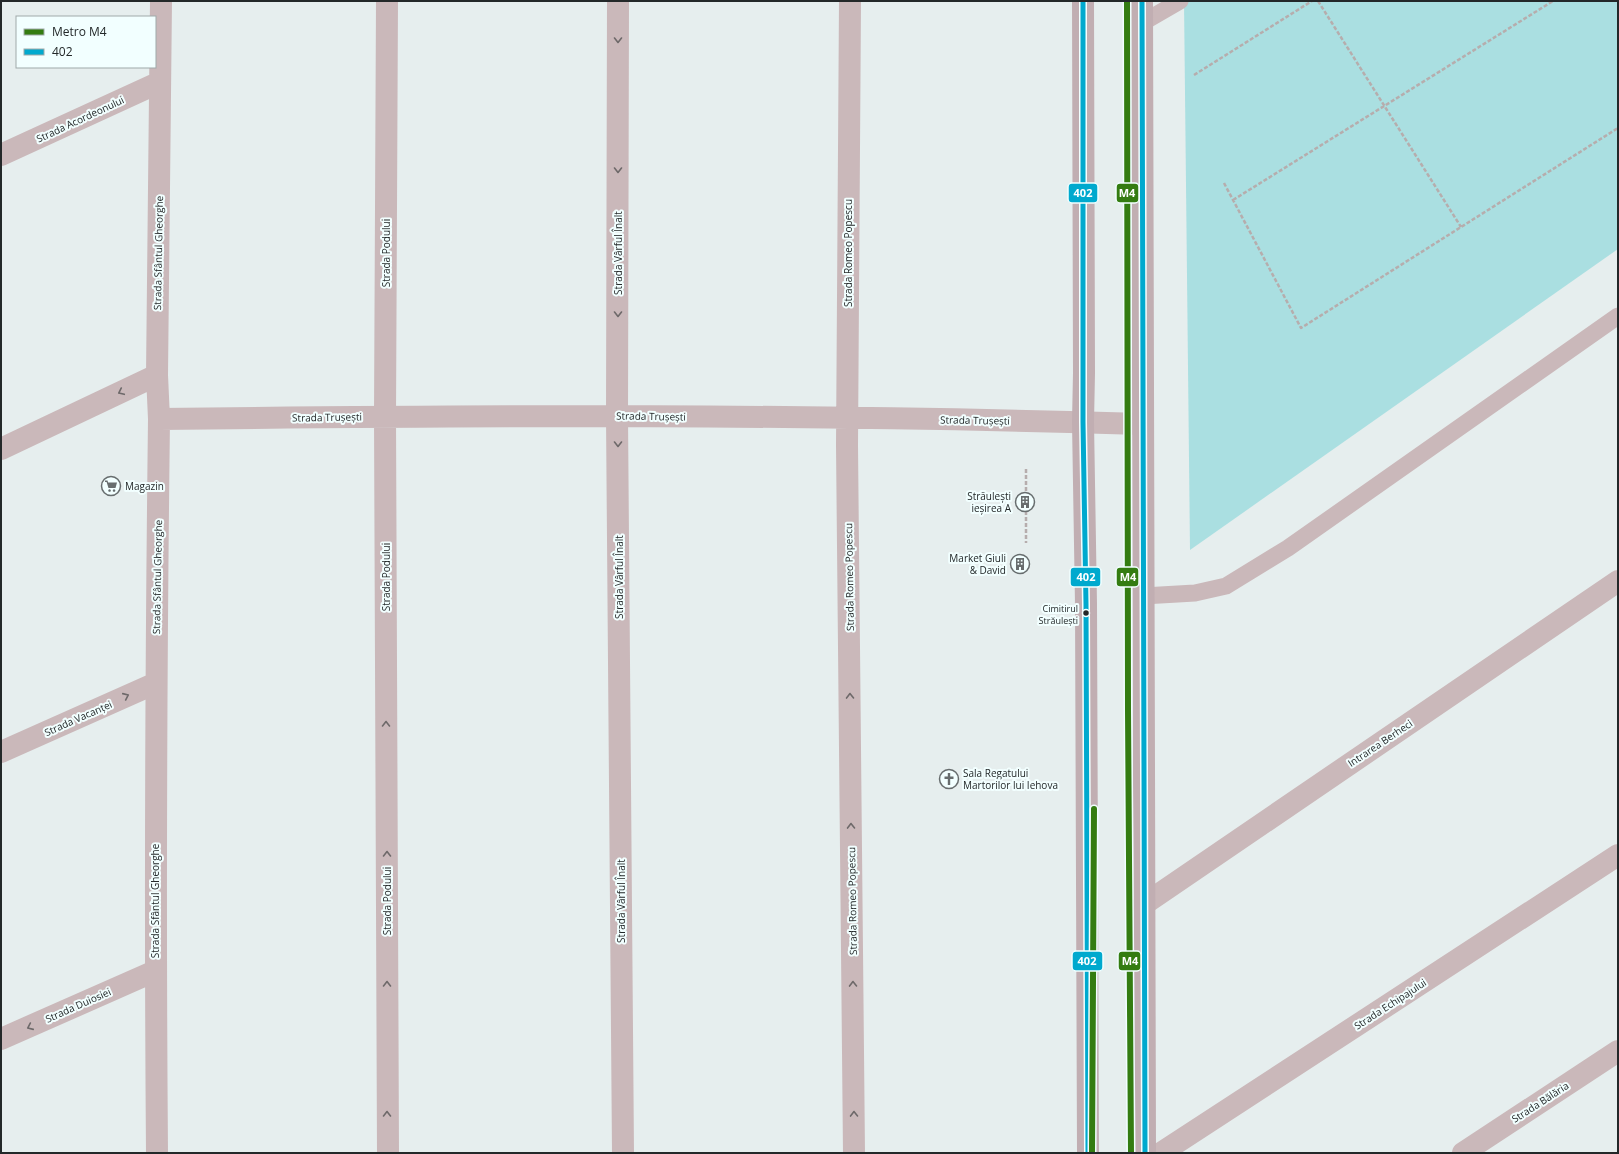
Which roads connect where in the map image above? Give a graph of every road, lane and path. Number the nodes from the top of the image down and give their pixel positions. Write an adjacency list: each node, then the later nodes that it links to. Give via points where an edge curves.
1 (161, 1): 13 (street, Strada Sfântul Gheorghe)
2 (387, 1): 22 (street, Strada Podului)
3 (618, 1): 23 (street, Strada Vârful Înalt, one-way to 23)
4 (850, 1): 24 (street, Strada Romeo Popescu)
5 (1083, 1): 26 (main road)
6 (1142, 1): 11 (main road)
7 (1180, 1): 11 (lane)
8 (1312, 1): 12 (path)
9 (1318, 1): 14 (path)
10 (1553, 1): 14 (path)
11 (1142, 24): 27 (main road)
12 (1194, 75)
13 (160, 82): 16 (street, Strada Acordeonului); 21 (street, Strada Sfântul Gheorghe)
14 (1384, 106): 18 (path); 19 (path)
15 (1618, 128): 19 (path)
16 (1, 155)
17 (1224, 183): 18 (path)
18 (1233, 200): 19 (path, via 1301,328)
19 (1461, 227)
20 (1618, 316): 32 (lane, via 1288,548 1226,586 1195,593)
21 (157, 375): 25 (street, Strada Sfântul Gheorghe); 28 (street, one-way to 28)
22 (385, 416): 23 (street, Strada Trușești); 25 (street, Strada Trușești); 41 (street, Strada Podului, one-way to 22)
23 (617, 416): 24 (street, Strada Trușești); 42 (street, Strada Vârful Înalt, one-way to 42)
24 (847, 418): 26 (street, Strada Trușești); 43 (street, Strada Romeo Popescu, one-way to 24)
25 (159, 419): 33 (street, Strada Sfântul Gheorghe)
26 (1083, 422): 27 (street, Strada Trușești); 44 (main road)
27 (1142, 424): 32 (main road)
28 (1, 449)
29 (1026, 469): 30 (path)
30 (1026, 543)
31 (1618, 581): 36 (street, Intrarea Berheci)
32 (1143, 596): 36 (main road)
33 (156, 683): 34 (street, Strada Vacanței, one-way to 33); 37 (street, Strada Sfântul Gheorghe)
34 (1, 752)
35 (1618, 855): 46 (street, Strada Echipajului)
36 (1143, 905): 45 (main road)
37 (155, 971): 38 (street, Strada Duiosiei, one-way to 38); 40 (street, Strada Sfântul Gheorghe)
38 (1, 1039)
39 (1618, 1051): 47 (street, Strada Bălăria)
40 (157, 1153)
41 (388, 1153)
42 (623, 1153)
43 (854, 1153)
44 (1088, 1153)
45 (1145, 1153)
46 (1161, 1153)
47 (1463, 1153)

